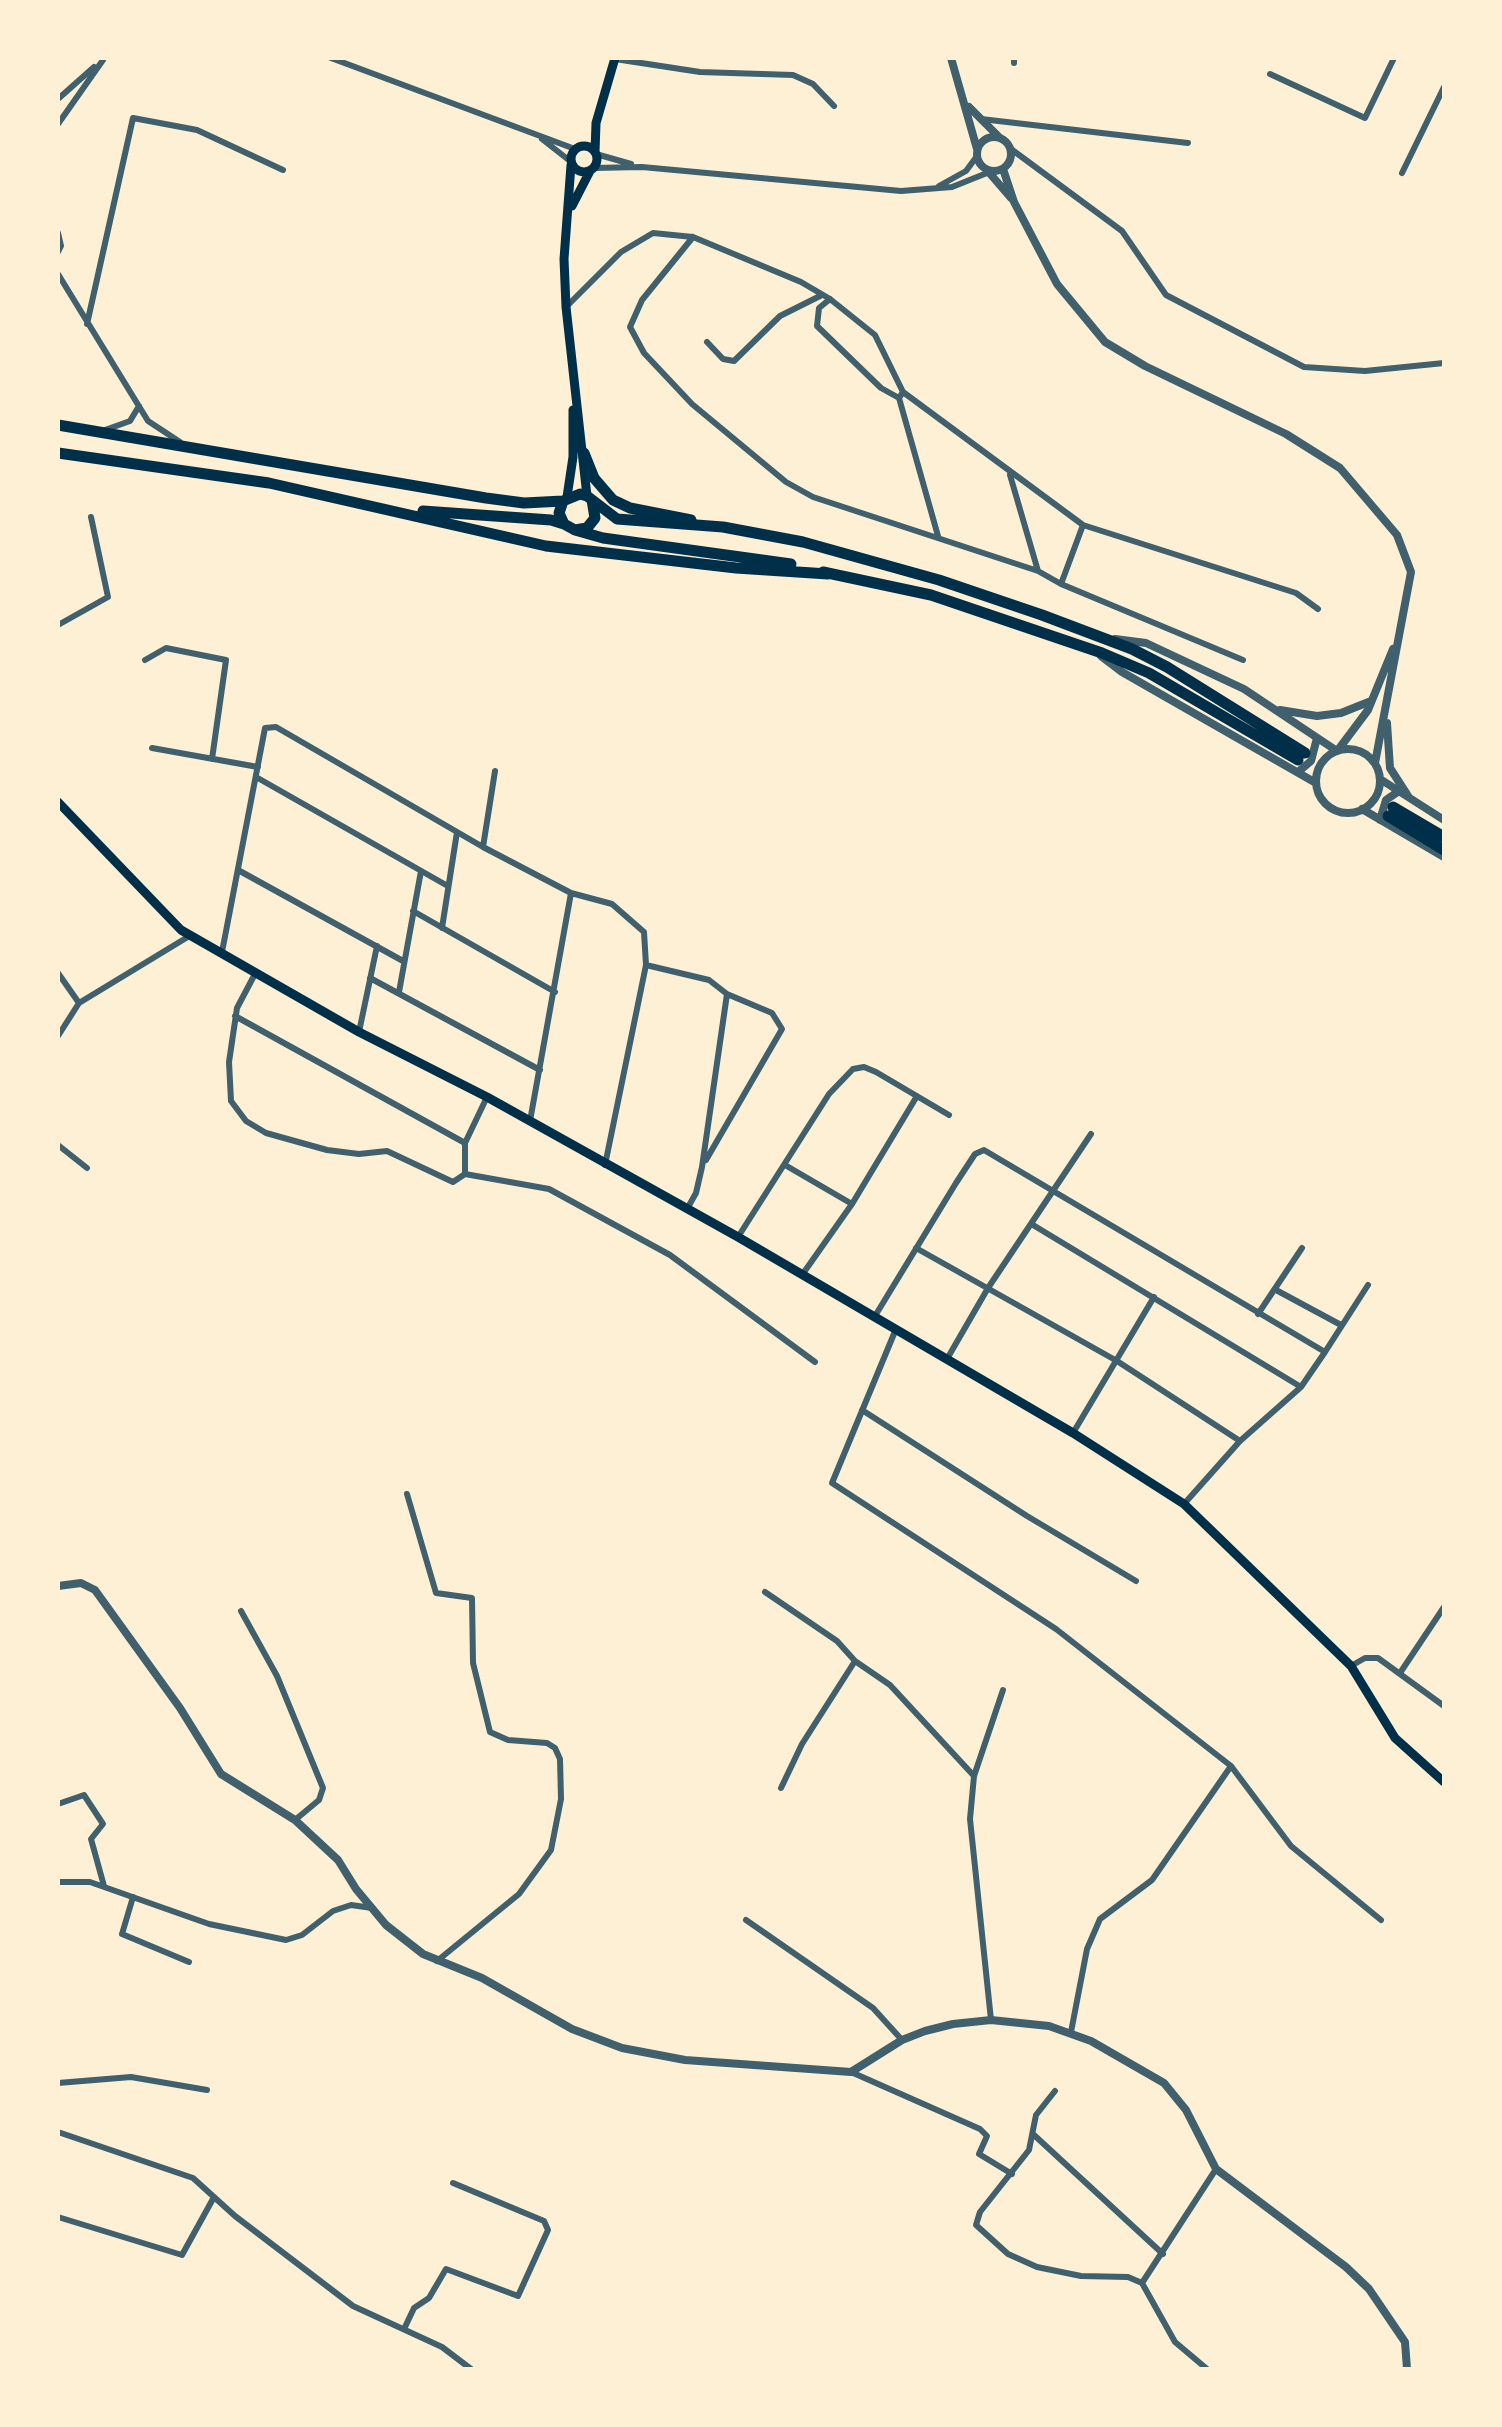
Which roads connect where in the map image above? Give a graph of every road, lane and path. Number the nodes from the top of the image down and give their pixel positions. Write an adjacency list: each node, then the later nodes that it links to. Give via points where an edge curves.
1 (331, 58): 14 (street)
2 (615, 58): 9 (street, via 708,73 793,75 813,84); 12 (main road)
3 (951, 58): 10 (street)
4 (1394, 58): 6 (street, via 1365,118)
5 (105, 59): 8 (street); 13 (street)
6 (1270, 74)
7 (1444, 87): 27 (street)
8 (58, 99)
9 (834, 106)
10 (967, 106): 11 (street); 20 (street)
11 (981, 119): 15 (street); 16 (street)
12 (596, 123): 17 (main road); 19 (main road)
13 (58, 124)
14 (539, 137): 17 (street); 21 (street)
15 (1000, 138): 18 (street); 20 (street, via 988,138)
16 (1188, 143)
17 (577, 148): 19 (main road); 21 (main road)
18 (1011, 149): 23 (street); 40 (street, via 1122,231 1166,295 1304,367 1365,371)
19 (596, 153): 22 (street); 25 (main road)
20 (977, 153): 26 (street); 28 (street, via 960,176)
21 (571, 163): 25 (main road, via 577,171); 30 (main road)
22 (642, 167): 25 (street); 28 (street)
23 (1003, 169): 26 (street); 29 (street)
24 (283, 170): 38 (street, via 197,130 133,118)
25 (592, 170): 30 (main road, via 580,185)
26 (989, 171): 28 (street); 29 (street)
27 (1402, 173)
28 (928, 191)
29 (1014, 202): 63 (street, via 1057,284 1105,342 1286,434 1340,468 1397,535 1411,572)
30 (567, 220): 37 (main road)
31 (58, 233): 33 (street)
32 (693, 237): 35 (street, via 801,282); 37 (street, via 653,233 621,252); 57 (street, via 642,300 630,327 644,353 692,404 786,482 813,497)
33 (58, 252)
34 (58, 274): 38 (street)
35 (820, 296): 36 (street); 39 (street, via 780,316 734,361 723,359)
36 (830, 299): 42 (street, via 875,335); 42 (street, via 819,308 817,326 881,388)
37 (566, 307): 41 (main road)
38 (87, 324): 43 (street)
39 (707, 342)
40 (1444, 363)
41 (573, 374): 48 (main road); 51 (main road, via 573,457)
42 (901, 395): 49 (street); 57 (street)
43 (139, 406): 45 (street, via 130,421); 46 (street, via 148,421)
44 (58, 425): 45 (highway)
45 (102, 432): 46 (highway)
46 (186, 446): 51 (highway, via 499,500 549,504)
47 (58, 453): 52 (highway, via 269,483)
48 (584, 453): 50 (main road); 56 (highway, via 594,478 613,500)
49 (1009, 473): 54 (street); 58 (street)
50 (589, 498): 51 (highway); 55 (highway, via 595,518 587,528); 56 (highway, via 617,519)
51 (565, 499): 55 (highway, via 559,513)
52 (395, 509): 55 (highway, via 551,520); 59 (highway, via 546,546)
53 (91, 517): 62 (street, via 108,597)
54 (1083, 525): 60 (street); 61 (street, via 1296,593)
55 (569, 527): 59 (highway, via 603,538 764,559)
56 (723, 527): 64 (highway, via 803,542 939,580)
57 (938, 536): 58 (street)
58 (1038, 571): 60 (street)
59 (828, 574): 74 (highway, via 931,595 1095,650 1149,673)
60 (1061, 584): 66 (street)
61 (1318, 609)
62 (58, 625)
63 (1399, 634): 67 (street); 68 (street)
64 (1105, 639): 69 (street, via 1146,643); 74 (highway, via 1167,667)
65 (145, 660): 73 (street, via 166,648 226,660)
66 (1243, 660)
67 (1372, 701): 69 (street, via 1317,716); 72 (street)
68 (1386, 708): 75 (street); 82 (street, via 1390,768)
69 (1275, 709): 70 (street)
70 (1317, 738): 72 (street); 74 (street, via 1311,761)
71 (152, 748): 73 (street)
72 (1338, 750): 75 (street, via 1358,750); 80 (street, via 1323,760)
73 (212, 759): 76 (street)
74 (1300, 762): 80 (street)
75 (1375, 763): 79 (street)
76 (258, 767): 78 (street); 87 (street, via 265,728 276,727)
77 (495, 771): 89 (street)
78 (256, 777): 92 (street); 93 (street)
79 (1380, 779): 81 (street); 84 (street, via 1372,802)
80 (1316, 783): 84 (street, via 1329,806 1344,812)
81 (1399, 791): 82 (street); 85 (street, via 1386,800)
82 (1408, 796): 86 (street)
83 (58, 802): 98 (main road)
84 (1362, 809): 85 (street)
85 (1387, 814): 88 (highway); 90 (highway); 91 (street)
86 (1444, 820)
87 (457, 832): 89 (street); 94 (street)
88 (1444, 837)
89 (483, 847): 95 (street)
90 (1444, 850)
91 (1444, 857)
92 (238, 870): 99 (street); 100 (street)
93 (421, 871): 94 (street); 96 (street)
94 (446, 885): 97 (street)
95 (571, 893): 102 (street, via 612,904 634,921 647,936); 107 (street)
96 (413, 911): 97 (street); 101 (street)
97 (442, 928): 107 (street)
98 (191, 935): 100 (main road); 109 (street)
99 (377, 946): 101 (street); 105 (street)
100 (222, 952): 103 (main road)
101 (403, 961): 106 (street)
102 (646, 965): 108 (street, via 700,977); 121 (street)
103 (256, 972): 110 (street); 111 (main road)
104 (58, 973): 109 (street)
105 (370, 978): 106 (street); 111 (street)
106 (399, 992): 113 (street)
107 (555, 992): 113 (street)
108 (727, 994): 123 (street); 123 (street, via 772,1013 782,1029)
109 (79, 1003): 112 (street)
110 (235, 1016): 119 (street); 125 (street, via 231,1101 246,1121 266,1133 327,1150 387,1151 453,1182)
111 (359, 1032): 115 (main road)
112 (58, 1036)
113 (540, 1070): 117 (street)
114 (917, 1096): 116 (street); 122 (street, via 876,1072 853,1069 829,1094); 127 (street)
115 (487, 1097): 117 (main road); 119 (street)
116 (949, 1115)
117 (530, 1121): 121 (main road)
118 (1091, 1134): 126 (street)
119 (465, 1143): 125 (street)
120 (58, 1145): 124 (street)
121 (605, 1165): 128 (main road)
122 (785, 1165): 127 (street); 130 (street)
123 (702, 1167): 128 (street)
124 (87, 1168)
125 (465, 1174): 145 (street, via 567,1196 670,1255)
126 (1055, 1189): 129 (street); 131 (street, via 979,1151); 138 (street)
127 (852, 1204): 133 (street)
128 (687, 1210): 130 (main road)
129 (1033, 1225): 135 (street); 137 (street)
130 (738, 1237): 133 (main road)
131 (916, 1248): 135 (street); 139 (street)
132 (1302, 1248): 136 (street)
133 (802, 1275): 139 (main road)
134 (1368, 1285): 140 (street)
135 (988, 1288): 143 (street); 144 (street)
136 (1276, 1290): 138 (street); 140 (street)
137 (1154, 1297): 144 (street); 146 (street)
138 (1258, 1314): 142 (street)
139 (875, 1316): 141 (main road)
140 (1341, 1325): 142 (street)
141 (896, 1329): 143 (main road); 147 (street)
142 (1325, 1352): 146 (street)
143 (947, 1359): 148 (main road)
144 (1117, 1361): 148 (street); 149 (street)
145 (815, 1362)
146 (1301, 1387): 149 (street)
147 (862, 1410): 152 (street); 162 (street, via 832,1483 1056,1629)
148 (1073, 1433): 151 (main road)
149 (1240, 1441): 151 (street)
150 (407, 1494): 174 (street, via 436,1593 472,1598 473,1663 490,1732 508,1740 547,1743 560,1759 561,1799 551,1850 519,1894)
151 (1184, 1504): 158 (main road)
152 (1136, 1581)
153 (58, 1586): 167 (street, via 81,1583 95,1590 221,1774)
154 (765, 1592): 157 (street, via 837,1641)
155 (1444, 1607): 159 (street)
156 (241, 1611): 167 (street, via 277,1676 323,1788 319,1800)
157 (855, 1661): 163 (street, via 890,1685); 165 (street, via 802,1744)
158 (1351, 1666): 159 (street, via 1373,1657); 164 (main road, via 1395,1738)
159 (1400, 1673): 161 (street)
160 (1003, 1690): 163 (street)
161 (1444, 1706)
162 (1231, 1766): 173 (street, via 1291,1846); 177 (street, via 1152,1880 1100,1919 1087,1949)
163 (974, 1776): 176 (street, via 972,1849)
164 (1444, 1782)
165 (781, 1788)
166 (58, 1804): 169 (street, via 84,1795 103,1824 91,1839)
167 (295, 1820): 171 (street, via 338,1860)
168 (58, 1882): 169 (street)
169 (104, 1886): 170 (street)
170 (133, 1897): 171 (street, via 209,1924 286,1940 302,1935 333,1911 351,1905); 175 (street, via 122,1934)
171 (372, 1908): 174 (street, via 386,1925)
172 (746, 1920): 178 (street, via 873,2008)
173 (1381, 1920)
174 (437, 1961): 179 (street, via 482,1978 572,2029 622,2048 685,2060)
175 (189, 1962)
176 (991, 2020): 177 (street); 178 (street, via 953,2024)
177 (1071, 2032): 185 (street, via 1164,2083 1186,2110)
178 (902, 2040): 179 (street)
179 (851, 2072): 186 (street, via 985,2132 979,2154)
180 (58, 2083): 181 (street, via 131,2077)
181 (207, 2090)
182 (1055, 2091): 184 (street, via 1036,2115)
183 (58, 2132): 188 (street, via 177,2170)
184 (1034, 2135): 186 (street); 190 (street)
185 (1216, 2169): 190 (street); 195 (street, via 1369,2289 1405,2342)
186 (1012, 2174): 191 (street, via 975,2222 995,2245 1051,2272)
187 (453, 2183): 192 (street, via 544,2221 548,2230 518,2296 446,2269)
188 (214, 2197): 189 (street, via 182,2255); 192 (street, via 353,2306)
189 (58, 2217)
190 (1163, 2254): 191 (street)
191 (1142, 2283): 194 (street, via 1175,2342)
192 (405, 2327): 193 (street)
193 (471, 2369)
194 (1207, 2369)
195 (1407, 2369)

